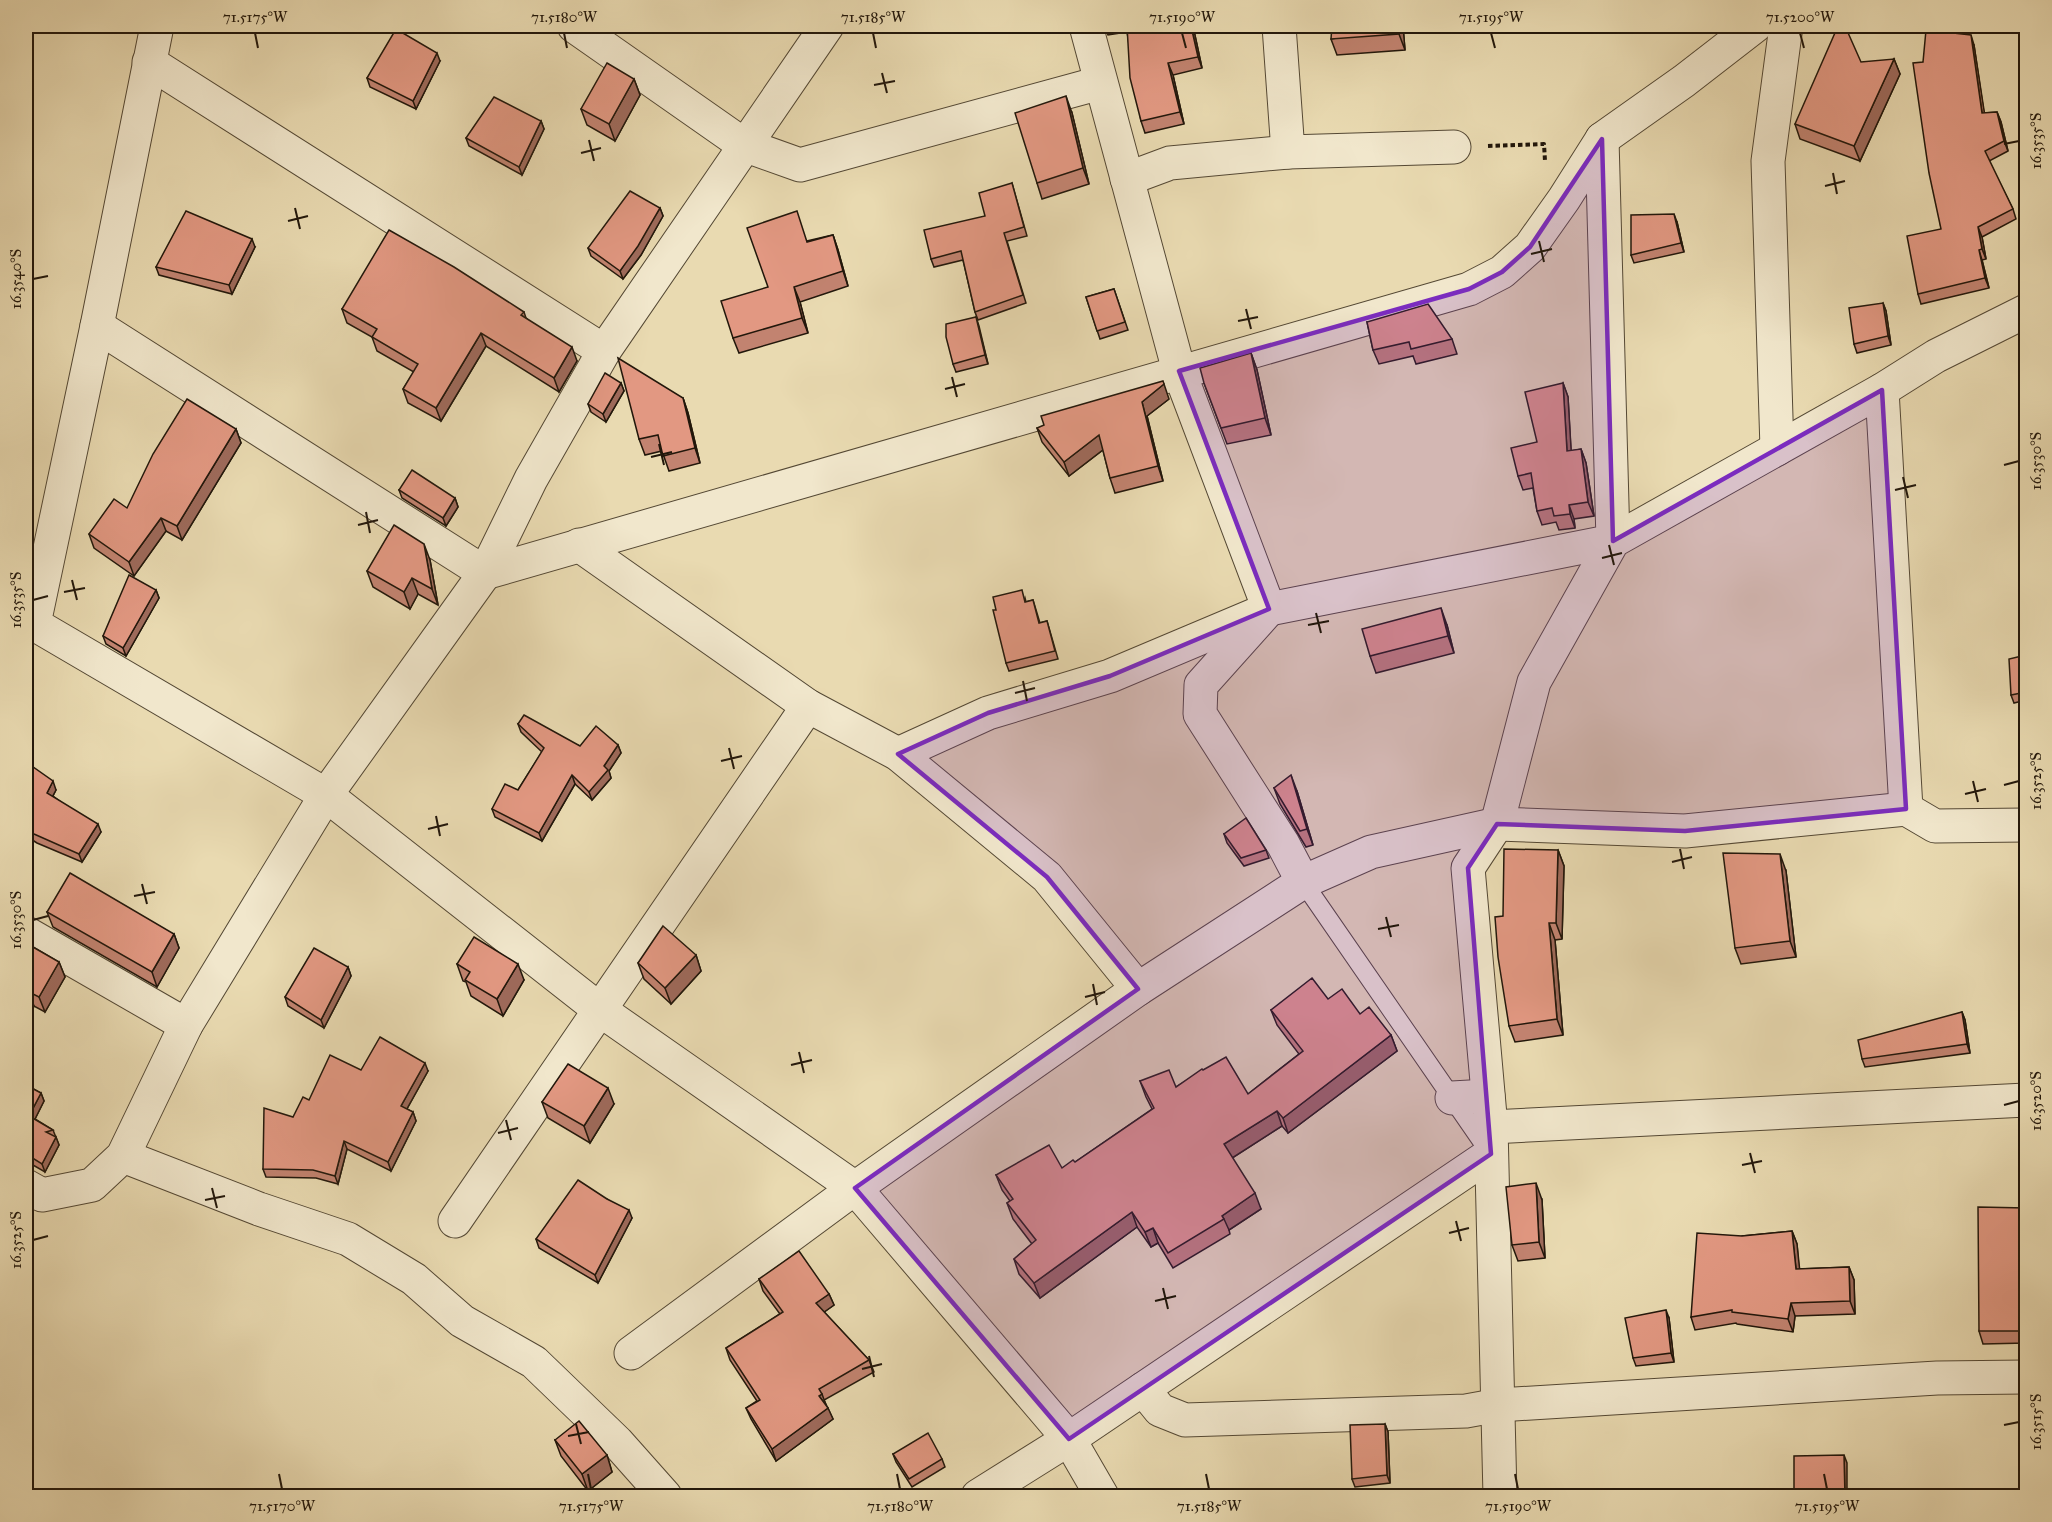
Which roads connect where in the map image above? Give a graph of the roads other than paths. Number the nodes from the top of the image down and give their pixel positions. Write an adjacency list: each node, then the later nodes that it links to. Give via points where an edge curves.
1 (157, 26): 8 (street)
2 (574, 26): 11 (street)
3 (826, 26): 11 (street)
4 (1086, 26): 9 (street)
5 (1279, 26): 13 (street)
6 (1755, 26): 10 (street)
7 (1786, 26): 20 (street, via 1768,161)
8 (149, 62): 16 (street); 17 (street)
9 (1100, 83): 11 (street, via 800,165); 14 (street)
10 (1602, 139): 18 (street, via 1530,247 1502,272 1469,289); 21 (street)
11 (744, 145): 17 (street)
12 (1454, 147): 13 (street)
13 (1288, 152): 14 (street, via 1170,163)
14 (1127, 178): 18 (street)
15 (2026, 311): 19 (street, via 1936,356)
16 (97, 326): 23 (street); 27 (street, via 34,624)
17 (604, 351): 23 (street, via 531,480)
18 (1179, 371): 22 (street); 24 (street)
19 (1882, 390): 20 (street); 28 (street)
20 (1777, 449): 21 (street)
21 (1613, 541): 24 (street); 29 (street, via 1534,682)
22 (579, 545): 23 (street); 25 (street)
23 (485, 573): 27 (street)
24 (1269, 609): 26 (street, via 1110,676 988,713); 31 (street, via 1201,685 1200,714)
25 (808, 706): 26 (street); 34 (street)
26 (898, 754): 33 (street, via 1047,877)
27 (326, 795): 34 (street); 35 (street)
28 (1906, 809): 29 (street, via 1685,831); 30 (street, via 1935,826)
29 (1497, 825): 31 (street, via 1371,852); 38 (street, via 1468,868)
30 (2026, 825)
31 (1303, 882): 33 (street); 36 (lane)
32 (26, 933): 35 (street)
33 (1138, 989): 41 (street)
34 (600, 1010): 41 (street); 42 (street)
35 (186, 1025): 39 (street)
36 (1452, 1098): 38 (street); 38 (lane)
37 (2026, 1100): 38 (street)
38 (1490, 1126): 45 (street); 46 (street)
39 (123, 1156): 40 (street, via 92,1185 42,1196); 48 (street, via 348,1239 414,1279 462,1321 534,1362 617,1442)
40 (26, 1186)
41 (855, 1188): 43 (street); 47 (street)
42 (455, 1221)
43 (631, 1353)
44 (2026, 1377): 46 (street, via 1937,1378)
45 (1143, 1389): 46 (street, via 1160,1410 1185,1420 1466,1411); 47 (street)
46 (1499, 1405): 51 (street)
47 (1069, 1439): 49 (street); 50 (street)
48 (665, 1497)
49 (978, 1497)
50 (1102, 1497)
51 (1500, 1497)

